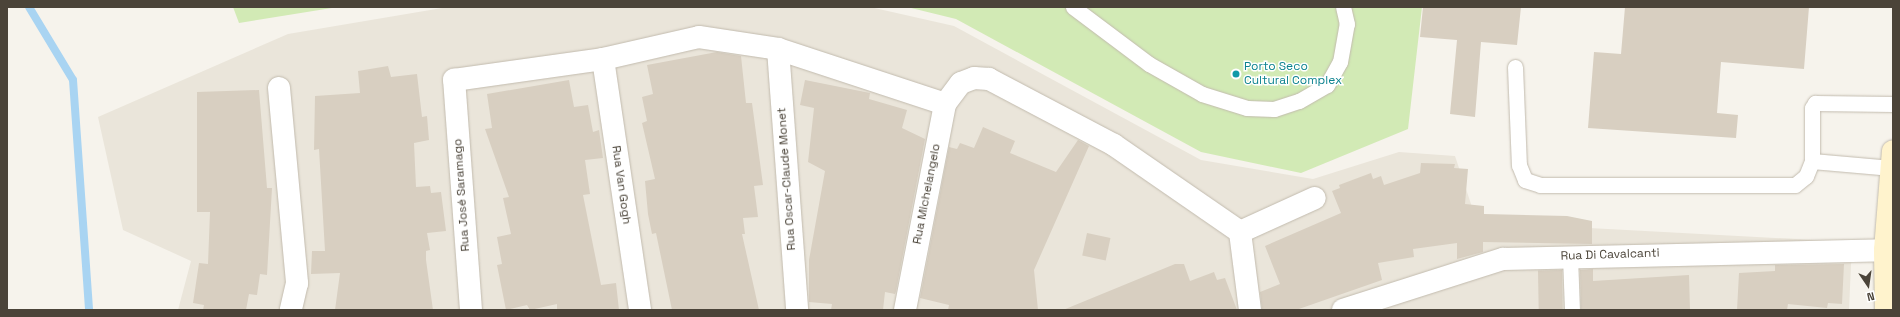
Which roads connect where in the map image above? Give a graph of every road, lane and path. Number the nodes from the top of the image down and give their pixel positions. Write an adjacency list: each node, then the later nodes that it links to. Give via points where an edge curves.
1 (1073, 7): 2 (lane, via 1149,64 1202,94 1247,108 1268,109 1299,101 1326,85 1340,62 1346,24)
2 (1343, 7)
3 (778, 49): 4 (street, via 699,37); 7 (street); 18 (street, Rua Oscar-Claude Monet)
4 (603, 59): 16 (street, Rua José Saramago, via 454,80); 17 (street, Rua Van Gogh)
5 (1515, 67): 10 (lane, via 1519,165 1525,180 1540,185 1795,185 1806,176)
6 (279, 88): 15 (street, via 297,283)
7 (945, 104): 12 (street, Rua Michelangelo, via 961,83 989,79 1100,138); 19 (street, Rua Michelangelo)
8 (1893, 104): 10 (lane, via 1816,103 1812,108)
9 (1892, 159): 10 (lane); 13 (main road)
10 (1812, 161)
11 (1314, 198): 12 (street)
12 (1240, 232): 20 (street)
13 (1889, 252): 14 (street, Rua Di Cavalcanti); 23 (main road)
14 (1570, 256): 21 (street, Rua Di Cavalcanti, via 1503,259); 22 (lane)
15 (291, 310)
16 (471, 310)
17 (640, 310)
18 (797, 310)
19 (905, 310)
20 (1250, 310)
21 (1343, 310)
22 (1572, 310)
23 (1886, 310)

